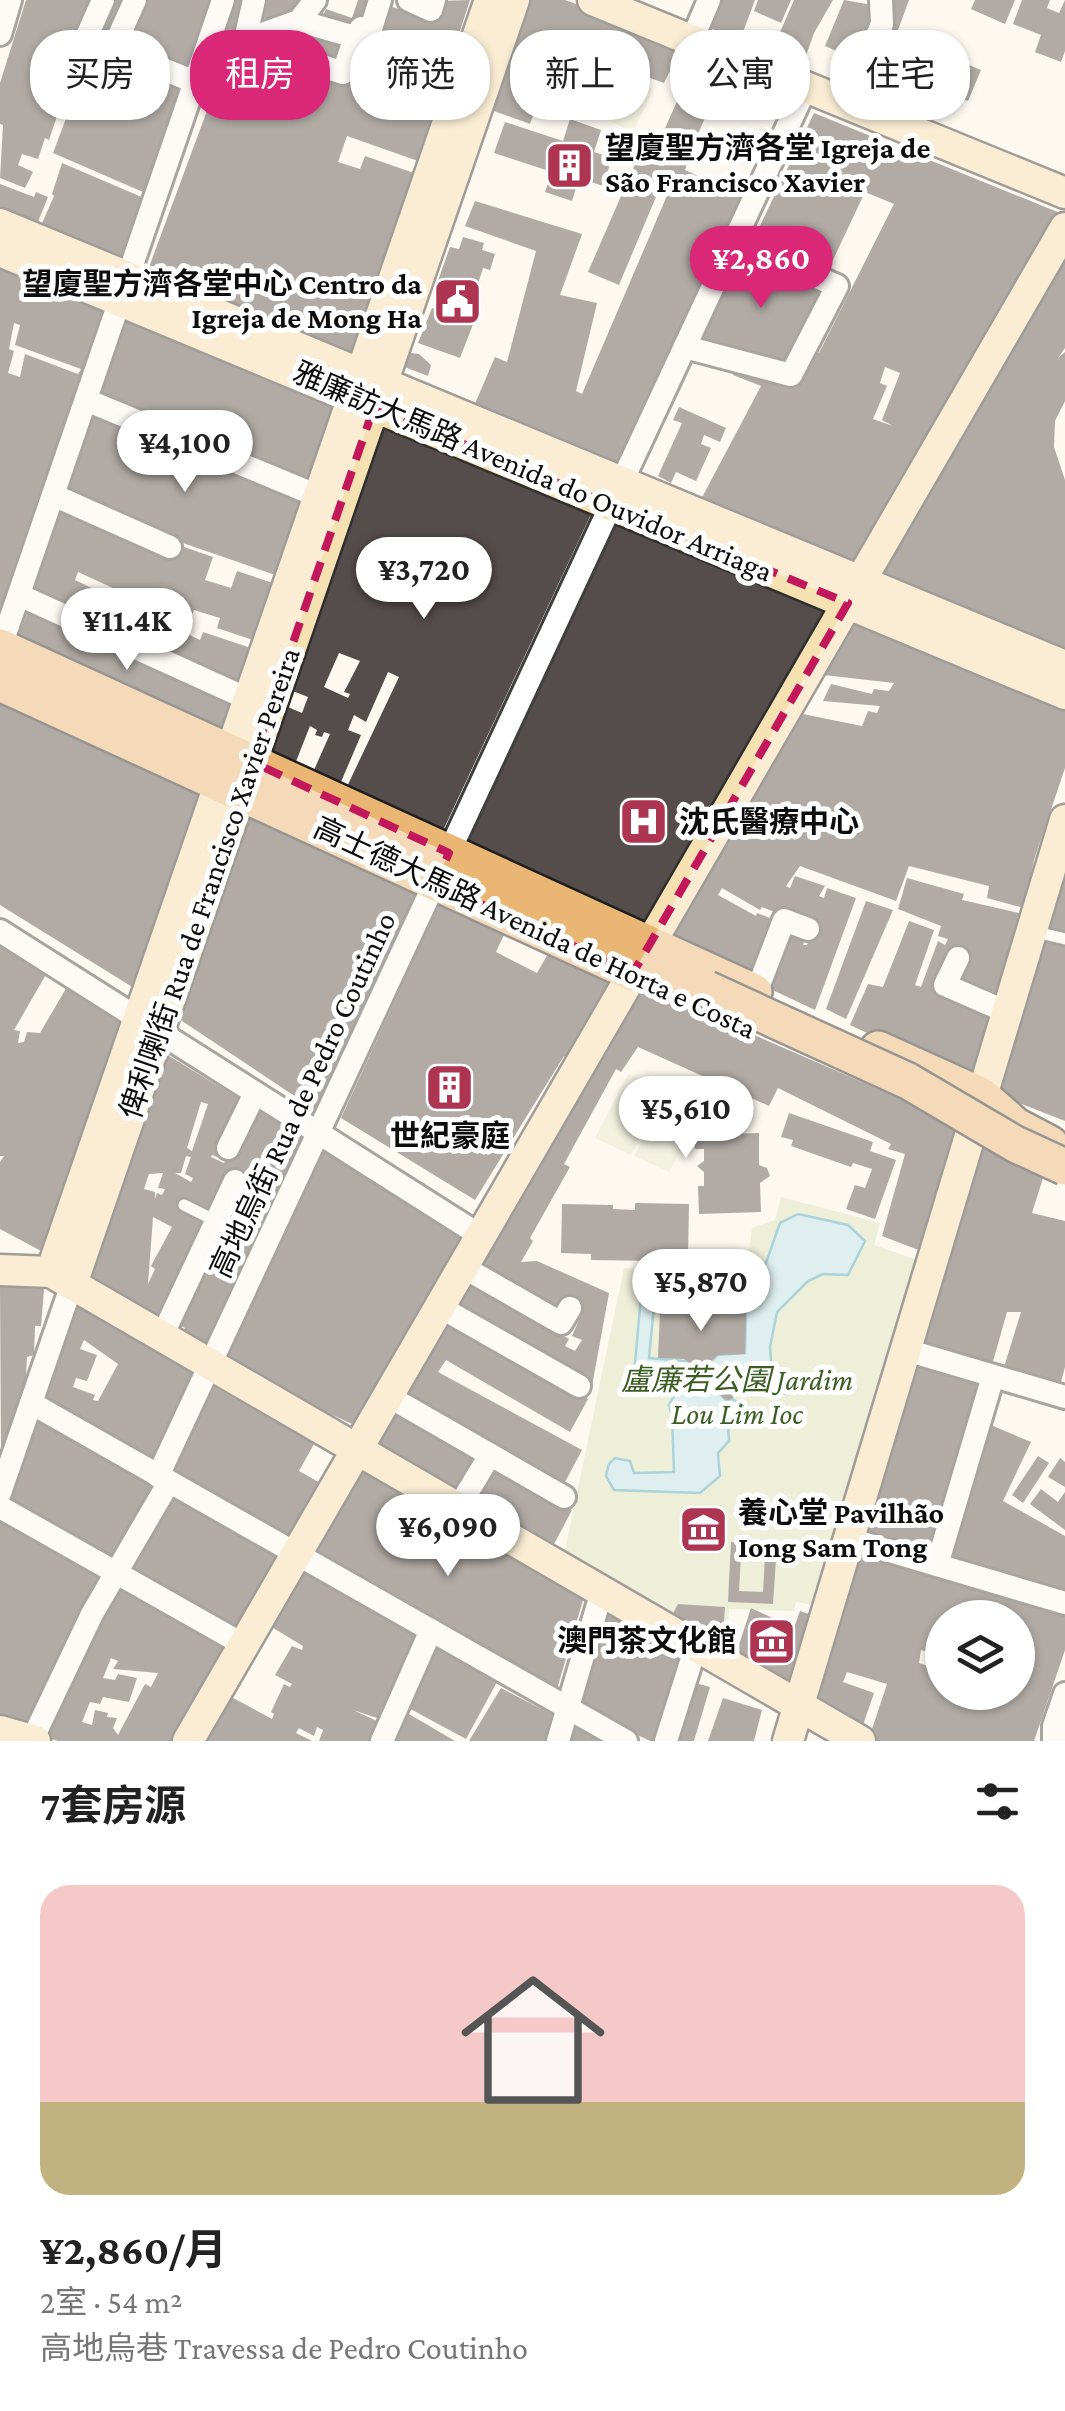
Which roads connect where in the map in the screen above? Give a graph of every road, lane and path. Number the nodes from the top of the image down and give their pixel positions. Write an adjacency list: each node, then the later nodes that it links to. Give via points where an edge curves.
1 (10, 0): 26 (street)
2 (103, 0): 16 (street)
3 (136, 0): 17 (street)
4 (224, 0): 18 (street)
5 (254, 0): 19 (street)
6 (315, 0): 15 (street)
7 (380, 0): 21 (street)
8 (409, 0): 9 (street, via 431,10)
9 (434, 0)
10 (490, 0): 39 (street, 俾利喇街 Rua de Francisco Xavier Pereira, via 429,156)
11 (514, 0): 39 (street, 俾利喇街 Rua de Francisco Xavier Pereira)
12 (594, 0): 25 (street)
13 (709, 0): 22 (street)
14 (881, 0): 23 (street)
15 (299, 21): 20 (street); 24 (street)
16 (90, 30)
17 (122, 30)
18 (213, 30)
19 (247, 30)
20 (273, 30)
21 (365, 30)
22 (696, 30)
23 (879, 30)
24 (350, 31)
25 (670, 31)
26 (0, 34)
27 (350, 60): 28 (street, via 343,74)
28 (330, 69)
29 (190, 96): 37 (street)
30 (791, 120): 35 (street, 高地烏街 Rua de Pedro Coutinho)
31 (886, 120): 32 (street)
32 (1065, 193)
33 (0, 224): 37 (street, 雅廉訪大馬路 Avenida do Ouvidor Arriaga)
34 (1065, 228): 45 (street)
35 (735, 240): 38 (street, 高地烏街 Rua de Pedro Coutinho); 38 (street, via 837,286 791,375)
36 (0, 252): 37 (street, 雅廉訪大馬路 Avenida do Ouvidor Arriaga)
37 (123, 289): 39 (street, 雅廉訪大馬路 Avenida do Ouvidor Arriaga); 40 (street)
38 (685, 347): 41 (street, 高地烏街 Rua de Pedro Coutinho)
39 (367, 390): 41 (street, 雅廉訪大馬路 Avenida do Ouvidor Arriaga); 43 (street, 俾利喇街 Rua de Francisco Xavier Pereira); 52 (street, 俾利喇街 Rua de Francisco Xavier Pereira)
40 (86, 400): 42 (street); 43 (street)
41 (616, 494): 45 (street, 雅廉訪大馬路 Avenida do Ouvidor Arriaga); 54 (street, 高地烏街 Rua de Pedro Coutinho)
42 (53, 495): 44 (street); 46 (street)
43 (318, 496): 51 (street, 俾利喇街 Rua de Francisco Xavier Pereira)
44 (170, 547)
45 (854, 592): 48 (street, 雅廉訪大馬路 Avenida do Ouvidor Arriaga); 50 (street, 雅廉訪大馬路 Avenida do Ouvidor Arriaga); 60 (street)
46 (18, 595): 47 (street); 51 (street)
47 (0, 648): 52 (main road, 高士德大馬路 Avenida de Horta e Costa)
48 (1065, 666)
49 (0, 683): 52 (main road, 高士德大馬路 Avenida de Horta e Costa)
50 (1065, 694)
51 (248, 699): 52 (street, 俾利喇街 Rua de Francisco Xavier Pereira)
52 (236, 773): 54 (main road, 高士德大馬路 Avenida de Horta e Costa); 63 (street, 俾利喇街 Rua de Francisco Xavier Pereira)
53 (1065, 820): 56 (street)
54 (442, 868): 60 (main road, 高士德大馬路 Avenida de Horta e Costa); 66 (street, 高地烏街 Rua de Pedro Coutinho)
55 (808, 929): 61 (street, via 784,920)
56 (1032, 931): 58 (lane); 62 (street)
57 (0, 932): 63 (street)
58 (1065, 939)
59 (958, 958): 62 (street, via 946,986)
60 (641, 959): 61 (main road, 高士德大馬路 Avenida de Horta e Costa); 65 (street, 高士德大馬路 Avenida de Horta e Costa); 70 (main road, bridge, via 908,1081); 75 (street)
61 (756, 993): 65 (main road, 高士德大馬路 Avenida de Horta e Costa)
62 (1008, 1012): 65 (street)
63 (149, 1025): 64 (street); 78 (street, 俾利喇街 Rua de Francisco Xavier Pereira)
64 (254, 1093): 66 (street); 68 (street)
65 (977, 1112): 67 (street, 高士德大馬路 Avenida de Horta e Costa); 69 (main road); 72 (street, 高士德大馬路 Avenida de Horta e Costa, via 1010,1156); 82 (street)
66 (318, 1133): 75 (street); 83 (street, 高地烏街 Rua de Pedro Coutinho)
67 (1065, 1134)
68 (228, 1148)
69 (1065, 1150)
70 (1065, 1167)
71 (235, 1181): 74 (street)
72 (1065, 1181)
73 (184, 1206): 74 (lane)
74 (216, 1221): 81 (street)
75 (481, 1236): 76 (street)
76 (463, 1267): 79 (street); 80 (street, via 561,1322)
77 (0, 1270): 78 (street)
78 (62, 1289): 81 (street); 88 (street, 俾利喇街 Rua de Francisco Xavier Pereira)
79 (440, 1307): 85 (street); 86 (street)
80 (570, 1308)
81 (162, 1336): 83 (street)
82 (906, 1350): 84 (street); 96 (street)
83 (210, 1364): 89 (street); 91 (street, 高地烏街 Rua de Pedro Coutinho)
84 (993, 1376): 87 (street); 98 (street)
85 (579, 1386)
86 (388, 1396): 89 (street); 90 (street)
87 (1065, 1397)
88 (31, 1403): 91 (street); 92 (street, 俾利喇街 Rua de Francisco Xavier Pereira)
89 (357, 1449): 95 (street); 97 (street)
90 (490, 1455): 93 (street); 95 (street)
91 (164, 1479): 97 (street); 99 (street, 高地烏街 Rua de Pedro Coutinho)
92 (0, 1493)
93 (564, 1497)
94 (0, 1507): 99 (street)
95 (458, 1508): 100 (street)
96 (849, 1539): 98 (street); 106 (street)
97 (296, 1554): 102 (street); 103 (street)
98 (937, 1565): 101 (street)
99 (116, 1572): 103 (street); 109 (street, 高地烏街 Rua de Pedro Coutinho)
100 (602, 1591): 104 (street); 107 (street)
101 (1065, 1603)
102 (431, 1630): 107 (street); 111 (street)
103 (244, 1645): 110 (street)
104 (696, 1646): 106 (street); 114 (street)
105 (1065, 1694): 117 (street)
106 (799, 1706): 115 (street); 116 (street)
107 (567, 1708): 112 (street); 113 (street)
108 (0, 1731): 109 (street)
109 (33, 1740)
110 (188, 1741)
111 (382, 1741)
112 (558, 1741)
113 (626, 1741)
114 (666, 1741)
115 (788, 1741)
116 (860, 1741)
117 (1054, 1741)

